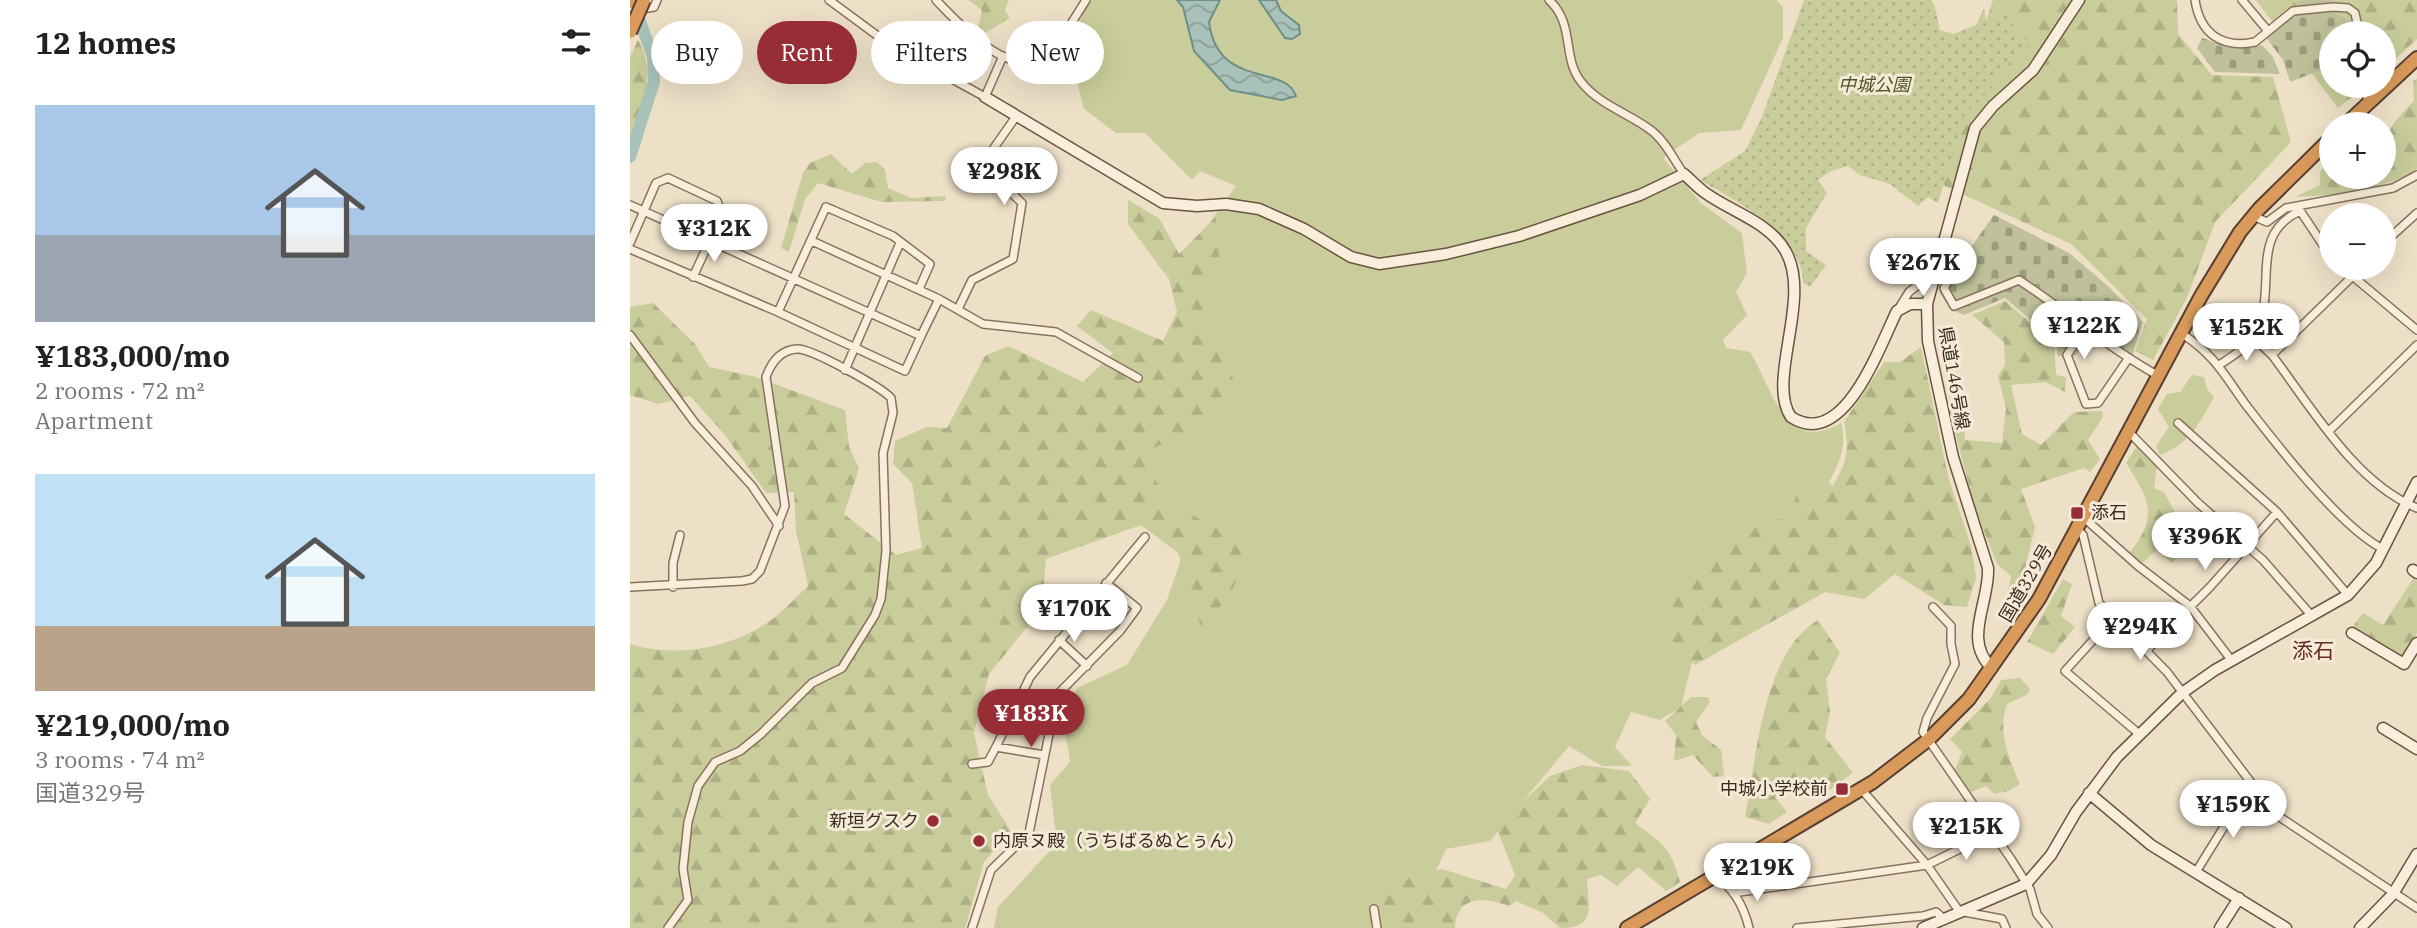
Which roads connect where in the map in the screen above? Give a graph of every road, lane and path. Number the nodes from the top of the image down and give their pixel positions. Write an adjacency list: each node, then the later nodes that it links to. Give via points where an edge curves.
1 (644, 0): 13 (highway, bridge)
2 (657, 0): 10 (street, via 654,7)
3 (829, 0): 16 (street, via 870,33)
4 (936, 0): 14 (street)
5 (1086, 0): 14 (street, via 1046,57 1013,60)
6 (1549, 0): 22 (street, via 1566,22 1572,65 1580,81 1601,102 1659,137)
7 (2079, 0): 35 (street, 県道146号線, via 2033,70 1975,128)
8 (2195, 0): 12 (street, via 2204,30 2216,40 2247,44)
9 (2242, 0): 12 (street)
10 (630, 11)
11 (2357, 21): 12 (street, via 2348,8 2293,11)
12 (2268, 31)
13 (630, 32)
14 (1003, 56): 16 (street)
15 (2417, 58): 18 (highway)
16 (985, 97): 20 (street)
17 (2368, 98): 18 (street)
18 (2369, 102): 19 (highway)
19 (2359, 112)
20 (1017, 115): 22 (street, via 1163,203 1259,209 1351,257 1379,264 1519,236 1640,195); 46 (street, via 982,165 1022,203 1013,259 972,280)
21 (2319, 150): 28 (highway, 国道329号)
22 (1684, 174): 49 (street, via 1703,192 1755,222 1778,240 1787,254 1795,296 1783,394 1787,410 1798,421 1824,424 1844,409)
23 (2417, 176): 25 (street, via 2393,188)
24 (630, 205): 26 (street)
25 (2298, 208): 28 (street, via 2286,208 2267,222); 30 (street); 55 (street, via 2273,231 2269,241 2267,292)
26 (645, 210): 31 (street); 31 (street, via 656,183 668,178 692,189 717,201 722,214); 33 (street)
27 (2417, 213): 29 (street)
28 (2253, 216): 52 (highway, 国道329号, via 2218,267)
29 (2396, 232)
30 (2319, 239)
31 (710, 240): 39 (street); 40 (street)
32 (812, 241): 34 (street, via 826,207); 38 (street); 40 (street)
33 (630, 243)
34 (900, 243): 38 (street); 43 (street, via 930,264)
35 (1942, 248): 37 (street, 県道146号線); 50 (street, via 1956,251 1962,258 1944,288 1954,306 2019,279)
36 (630, 249): 39 (street)
37 (1936, 271): 45 (street, 県道146号線); 49 (street, via 1909,292)
38 (886, 274): 43 (street); 48 (street)
39 (693, 277): 47 (street)
40 (795, 279): 47 (street); 48 (street)
41 (2350, 280): 58 (street)
42 (2357, 280): 51 (street)
43 (919, 289): 44 (street)
44 (939, 299): 46 (street); 54 (street)
45 (1927, 304): 49 (street, via 1910,304); 92 (street, 県道146号線, via 1928,341 1950,446 1988,568 1978,641)
46 (958, 309): 63 (street, via 983,324 1055,332)
47 (778, 312): 57 (street)
48 (869, 312): 54 (street); 57 (street)
49 (1897, 312)
50 (2087, 326): 59 (street); 59 (street, via 2067,355 2086,404 2098,403)
51 (2417, 331)
52 (2182, 334): 60 (street); 62 (highway, 国道329号)
53 (630, 335): 72 (street)
54 (921, 336): 57 (street, via 905,371)
55 (2253, 337): 58 (street); 60 (street)
56 (2417, 345): 65 (street)
57 (853, 348): 61 (street)
58 (2272, 355): 65 (street)
59 (2128, 359): 62 (street)
60 (2219, 365): 77 (street, via 2246,405 2349,526)
61 (845, 370): 72 (street, via 800,348 786,352 770,367 766,377 785,506); 117 (street, via 887,394 893,404 883,453 886,551 881,599 871,625 842,668 812,683 740,751 715,762 698,786 683,869 688,900)
62 (2161, 377): 66 (highway, 国道329号)
63 (1138, 378)
64 (2178, 424): 70 (street)
65 (2330, 430): 68 (street, via 2371,481)
66 (2129, 432): 71 (highway, 国道329号); 76 (street, via 2198,503)
67 (2417, 482): 68 (street)
68 (2404, 503): 69 (street); 77 (street)
69 (2417, 509)
70 (2277, 512): 76 (street); 81 (street)
71 (2083, 517): 73 (highway, 国道329号); 82 (street)
72 (779, 526): 80 (street, via 752,579)
73 (2077, 529): 85 (street, via 2083,535 2099,603); 92 (highway, 国道329号, via 2039,599)
74 (680, 535): 80 (street)
75 (1145, 537): 78 (street)
76 (2247, 544): 82 (street); 84 (street)
77 (2383, 550): 81 (street)
78 (1106, 583): 87 (street); 91 (street, via 1137,608)
79 (630, 587): 80 (street)
80 (673, 587)
81 (2348, 595): 84 (street)
82 (2190, 606): 89 (street); 90 (street)
83 (1933, 607): 96 (street, via 1951,626 1955,664 1927,718 1923,732)
84 (2312, 616): 90 (street)
85 (2114, 617): 89 (street); 95 (street, via 2065,671)
86 (2352, 633): 88 (street, via 2403,664)
87 (1059, 640): 91 (street); 97 (street, via 1030,677)
88 (2417, 642)
89 (2148, 649): 93 (street)
90 (2232, 661): 93 (street)
91 (1087, 666): 99 (street, via 1057,695)
92 (1992, 668): 96 (highway, 国道329号)
93 (2182, 694): 95 (street); 111 (street, via 2274,814)
94 (2383, 728): 98 (street)
95 (2138, 733): 102 (street)
96 (1928, 740): 101 (highway, 国道329号); 104 (street)
97 (996, 747): 99 (street); 100 (street, via 988,762)
98 (2417, 749)
99 (1044, 755): 118 (street, via 1029,833 991,870)
100 (972, 764)
101 (1862, 790): 106 (street); 108 (highway, 国道329号)
102 (2089, 793): 107 (street, via 2124,825); 109 (street, via 2051,855)
103 (2233, 803): 107 (street, via 2235,810)
104 (1992, 833): 106 (street); 109 (street)
105 (2417, 854): 111 (street)
106 (1927, 865): 110 (street); 115 (street)
107 (2196, 872): 112 (street)
108 (1715, 876): 110 (street); 120 (highway, 国道329号)
109 (2026, 884): 115 (street); 125 (street)
110 (1733, 893): 121 (street)
111 (2393, 894): 113 (street); 128 (street)
112 (2239, 898): 126 (street); 127 (street)
113 (2417, 908)
114 (1374, 909): 119 (street)
115 (1959, 911): 116 (street); 124 (street, via 2002,919)
116 (1943, 918): 122 (street, via 1936,912); 123 (street)
117 (668, 928)
118 (972, 928)
119 (1377, 928)
120 (1627, 928)
121 (1749, 928)
122 (1797, 928)
123 (1923, 928)
124 (2006, 928)
125 (2049, 928)
126 (2220, 928)
127 (2286, 928)
128 (2360, 928)

